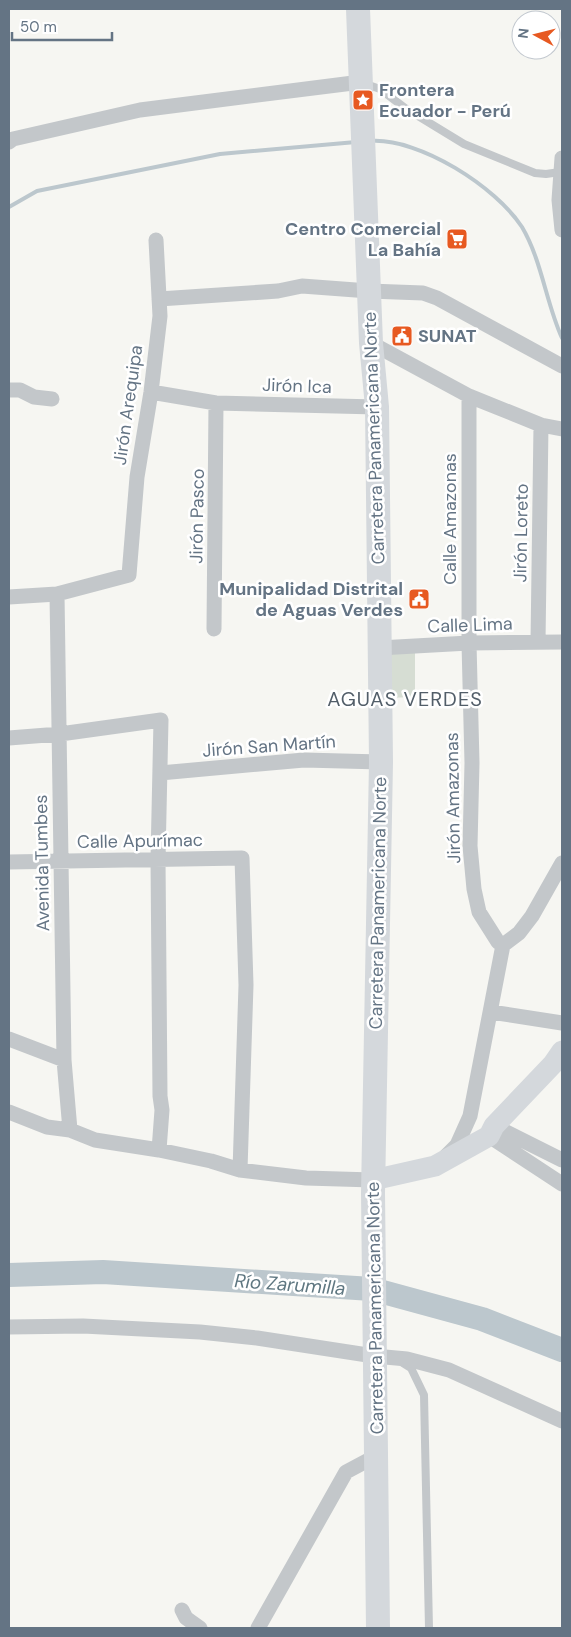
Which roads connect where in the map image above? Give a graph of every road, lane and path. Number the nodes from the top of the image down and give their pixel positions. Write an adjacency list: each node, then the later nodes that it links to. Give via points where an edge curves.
1 (358, 9): 2 (main road, Carretera Panamericana Norte)
2 (361, 90): 3 (street, via 140,110); 4 (lane, via 380,89 464,144 535,173 546,174); 7 (main road, Carretera Panamericana Norte)
3 (9, 142)
4 (562, 168): 5 (street, via 559,200)
5 (562, 230)
6 (156, 240): 8 (street, Jirón Arequipa)
7 (369, 291): 8 (street, via 302,286 278,291); 9 (main road, Carretera Panamericana Norte); 10 (street, via 423,292)
8 (159, 299): 12 (street, Jirón Arequipa)
9 (371, 343): 13 (street); 16 (main road, Carretera Panamericana Norte)
10 (562, 366)
11 (9, 390): 14 (street)
12 (151, 392): 15 (street, Jirón Ica); 19 (street, Jirón Arequipa, via 137,477 129,575)
13 (469, 396): 17 (street); 24 (street, Calle Amazonas)
14 (52, 399)
15 (216, 402): 16 (street, Jirón Ica); 21 (street, Jirón Pasco)
16 (377, 407): 25 (main road, Carretera Panamericana Norte)
17 (542, 425): 18 (street); 22 (street, Jirón Loreto)
18 (562, 429)
19 (57, 594): 20 (street); 26 (street, Avenida Tumbes)
20 (9, 597)
21 (214, 629)
22 (538, 642): 23 (street, Calle Lima); 24 (street, Calle Lima)
23 (562, 642)
24 (469, 643): 25 (street, Calle Lima); 34 (street, Jirón Amazonas, via 470,846 474,889 479,912)
25 (379, 648): 28 (main road, Carretera Panamericana Norte)
26 (60, 734): 27 (street); 29 (street, via 161,720); 32 (street, Avenida Tumbes)
27 (9, 738)
28 (381, 762): 29 (street, Jirón San Martín, via 304,760); 48 (main road, Carretera Panamericana Norte)
29 (160, 773): 30 (street)
30 (158, 859): 32 (street, Calle Apurímac); 43 (street, via 162,1110); 46 (street, Calle Apurímac, via 242,858 246,985)
31 (9, 862): 32 (street, Calle Apurímac)
32 (60, 862): 39 (street, Avenida Tumbes)
33 (562, 863): 34 (street, via 527,922)
34 (503, 945): 35 (street)
35 (491, 1012): 36 (street); 45 (street, via 470,1116 457,1145)
36 (562, 1023)
37 (9, 1039): 39 (street)
38 (562, 1051): 42 (street)
39 (64, 1060): 41 (street, Avenida Tumbes)
40 (9, 1112): 41 (street, via 47,1127)
41 (70, 1130): 43 (street, via 94,1140)
42 (491, 1131): 44 (street); 45 (street); 47 (street)
43 (159, 1150): 46 (street)
44 (562, 1160)
45 (435, 1166): 48 (street)
46 (240, 1170): 48 (street)
47 (562, 1184)
48 (373, 1186): 50 (main road, Carretera Panamericana Norte)
49 (9, 1327): 50 (street, via 83,1326 200,1332)
50 (381, 1352): 51 (street, via 449,1370); 52 (main road, Carretera Panamericana Norte); 57 (lane, via 411,1368 424,1395)
51 (562, 1421)
52 (376, 1456): 55 (street, via 346,1472); 56 (main road, Carretera Panamericana Norte)
53 (182, 1610): 54 (street, via 186,1618)
54 (200, 1628)
55 (258, 1628)
56 (378, 1628)
57 (429, 1628)

